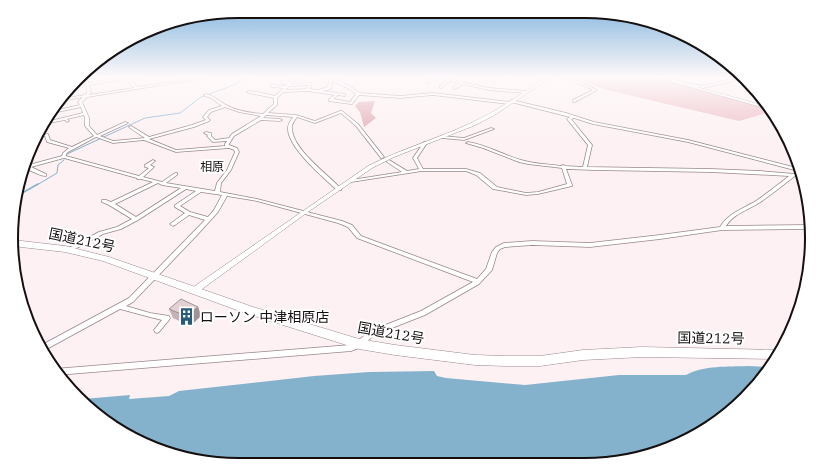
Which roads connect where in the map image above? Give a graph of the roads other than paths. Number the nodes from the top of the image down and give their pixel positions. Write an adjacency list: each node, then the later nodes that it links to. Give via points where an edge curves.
1 (82, 99): 12 (street, via 80,102)
2 (217, 99): 13 (street)
3 (275, 99): 17 (street, via 276,104)
4 (331, 99): 5 (street, via 351,103)
5 (354, 99)
6 (484, 99): 11 (street)
7 (515, 99): 11 (street)
8 (577, 99): 10 (street)
9 (736, 99): 14 (street)
10 (574, 101)
11 (511, 102): 19 (street); 28 (street, via 471,126)
12 (82, 106): 15 (street); 16 (street)
13 (225, 106): 17 (street); 29 (street, via 210,111 205,118 208,120)
14 (762, 106)
15 (58, 111)
16 (84, 114): 21 (street); 27 (street, via 87,126)
17 (263, 116): 18 (street); 20 (street); 30 (street)
18 (296, 116): 36 (street, via 315,122 344,113); 54 (street, via 291,122 290,129 294,139 309,161)
19 (573, 117): 41 (street, via 569,119 590,145); 42 (street, via 610,127 688,141)
20 (280, 120)
21 (51, 122)
22 (126, 123): 27 (street)
23 (131, 127): 29 (street)
24 (492, 129): 28 (street, via 464,139)
25 (206, 133): 30 (street, via 210,134 214,141)
26 (44, 135): 34 (street, via 47,135 51,143)
27 (96, 136): 29 (street, via 113,142); 34 (street)
28 (442, 137): 31 (street)
29 (147, 138): 33 (street, via 176,151)
30 (230, 139): 33 (street, via 227,144)
31 (425, 143): 44 (street, via 415,158); 51 (street, via 380,162)
32 (468, 143): 39 (street, via 489,147 518,160)
33 (229, 147): 56 (street, via 236,149 237,152 229,170 219,183)
34 (73, 148): 35 (street, via 64,154)
35 (64, 157): 40 (street); 50 (street)
36 (382, 157)
37 (154, 161): 50 (street, via 147,166 152,167)
38 (389, 161): 45 (street)
39 (563, 166): 41 (street); 44 (street, via 570,185 526,194 495,188 473,172)
40 (30, 167)
41 (585, 168): 49 (street)
42 (794, 169)
43 (29, 170): 48 (street)
44 (422, 170): 45 (street)
45 (405, 172): 51 (street)
46 (795, 173): 49 (street)
47 (175, 174): 52 (street)
48 (44, 175)
49 (792, 175): 66 (street, via 756,203 734,215)
50 (139, 178): 52 (street)
51 (351, 181): 54 (street)
52 (160, 183): 53 (street); 59 (street)
53 (185, 188): 55 (street); 62 (street)
54 (339, 189): 61 (street)
55 (201, 190): 56 (street); 60 (street, via 178,206)
56 (217, 193): 57 (street)
57 (225, 195): 61 (street, via 257,200); 63 (street)
58 (104, 202): 59 (street)
59 (111, 204): 62 (street)
60 (188, 213): 63 (street); 64 (street)
61 (303, 213): 70 (street, via 346,224 359,237); 71 (street)
62 (136, 218): 68 (street)
63 (208, 220): 69 (street)
64 (172, 224)
65 (805, 227): 66 (street)
66 (722, 228): 70 (street, via 590,245 504,245 494,253 489,270)
67 (18, 244): 68 (highway, 国道212号)
68 (69, 250): 69 (highway, 国道212号)
69 (156, 276): 71 (highway, 国道212号); 72 (street)
70 (478, 282): 74 (street, via 423,314 372,333)
71 (195, 290): 74 (highway, 国道212号, via 249,310)
72 (121, 307): 73 (street, via 167,318); 75 (street)
73 (157, 330)
74 (360, 344): 76 (highway, 国道212号, via 410,352 506,361 540,361 583,354 642,352); 77 (street, via 351,348 311,352)
75 (46, 346)
76 (772, 354)
77 (63, 371)

